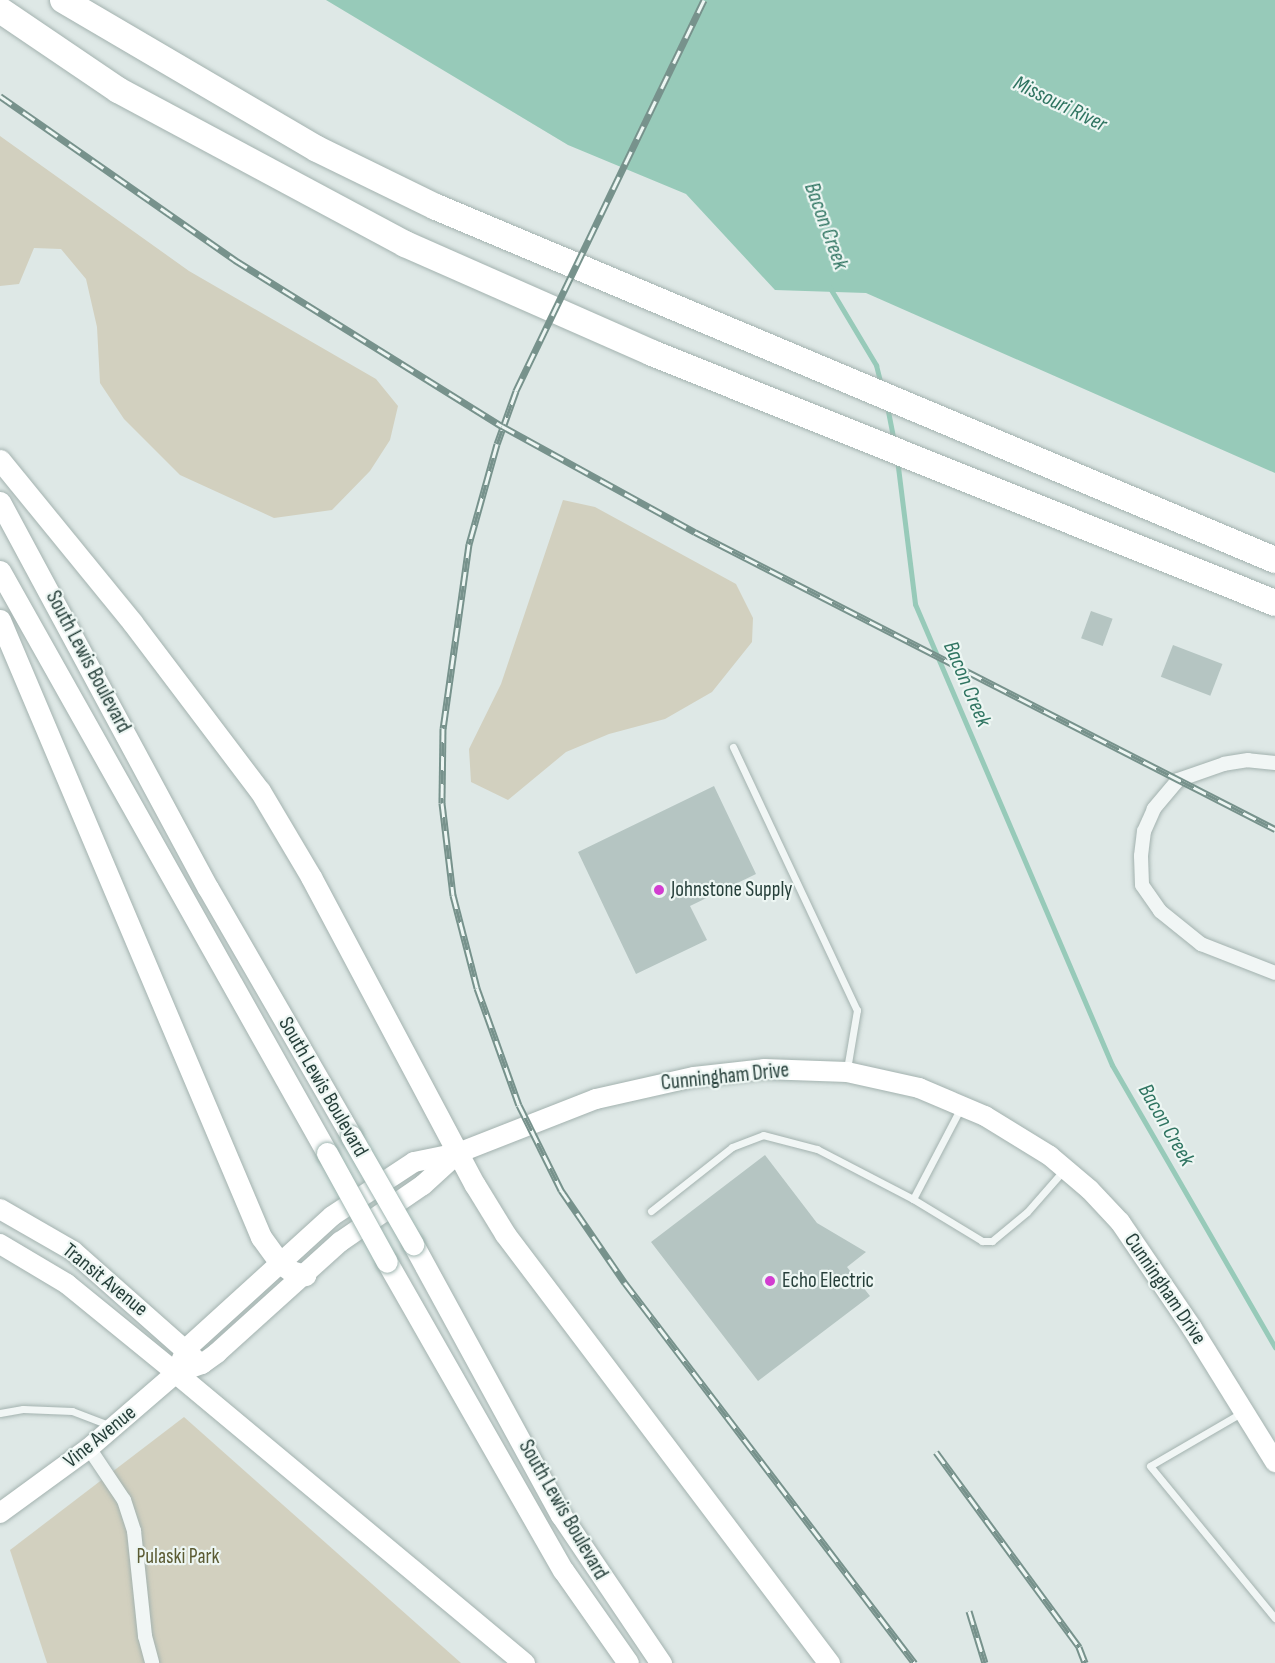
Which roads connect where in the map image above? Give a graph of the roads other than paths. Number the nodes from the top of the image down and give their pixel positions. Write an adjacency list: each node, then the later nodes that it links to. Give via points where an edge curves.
1 (63, 0): 5 (highway, via 317,149 436,207)
2 (0, 10): 7 (highway, via 118,90 405,244 652,353)
3 (0, 460): 14 (main road, via 132,622 260,791 353,952)
4 (0, 502): 35 (main road, South Lewis Boulevard, bridge, via 208,888 413,1244 561,1515)
5 (1275, 560)
6 (0, 571): 34 (main road, South Lewis Boulevard, bridge, via 563,1570)
7 (1275, 603)
8 (0, 620): 20 (main road, via 261,1237)
9 (732, 747): 12 (lane, via 857,1010)
10 (1275, 763): 11 (street, via 1248,760 1224,764 1178,780 1154,809 1144,831 1141,856 1143,885 1160,911 1201,944)
11 (1275, 974)
12 (847, 1072): 13 (street, Cunningham Drive, via 919,1088); 14 (street, Cunningham Drive, via 764,1069 642,1087 596,1099)
13 (962, 1104): 15 (street, Cunningham Drive); 16 (lane)
14 (458, 1153): 20 (street, via 414,1162 332,1216); 21 (street, Cunningham Drive, via 423,1185 340,1242); 36 (main road, via 535,1275)
15 (1065, 1169): 16 (lane, via 1027,1212 992,1241 970,1236); 25 (street, Cunningham Drive, via 1090,1190 1133,1240)
16 (913, 1198): 18 (lane, via 817,1149 763,1135 732,1147)
17 (0, 1209): 22 (street, Transit Avenue, via 73,1251)
18 (651, 1210)
19 (0, 1244): 24 (street, Transit Avenue, via 67,1284)
20 (280, 1263): 21 (main road); 22 (street)
21 (305, 1275): 23 (street, Cunningham Drive)
22 (186, 1349): 23 (street, Transit Avenue); 24 (street)
23 (202, 1364): 24 (street, Vine Avenue)
24 (176, 1373): 27 (street, Vine Avenue); 33 (main road)
25 (1243, 1412): 29 (street, Cunningham Drive); 31 (lane, via 1150,1466)
26 (0, 1413): 27 (lane, via 23,1409 72,1411)
27 (113, 1427): 28 (street, Vine Avenue)
28 (89, 1449): 30 (street, Vine Avenue); 32 (street, via 124,1500 134,1531 145,1636)
29 (1275, 1462)
30 (0, 1513)
31 (1275, 1618)
32 (152, 1663)
33 (524, 1663)
34 (628, 1663)
35 (661, 1663)
36 (829, 1663)

